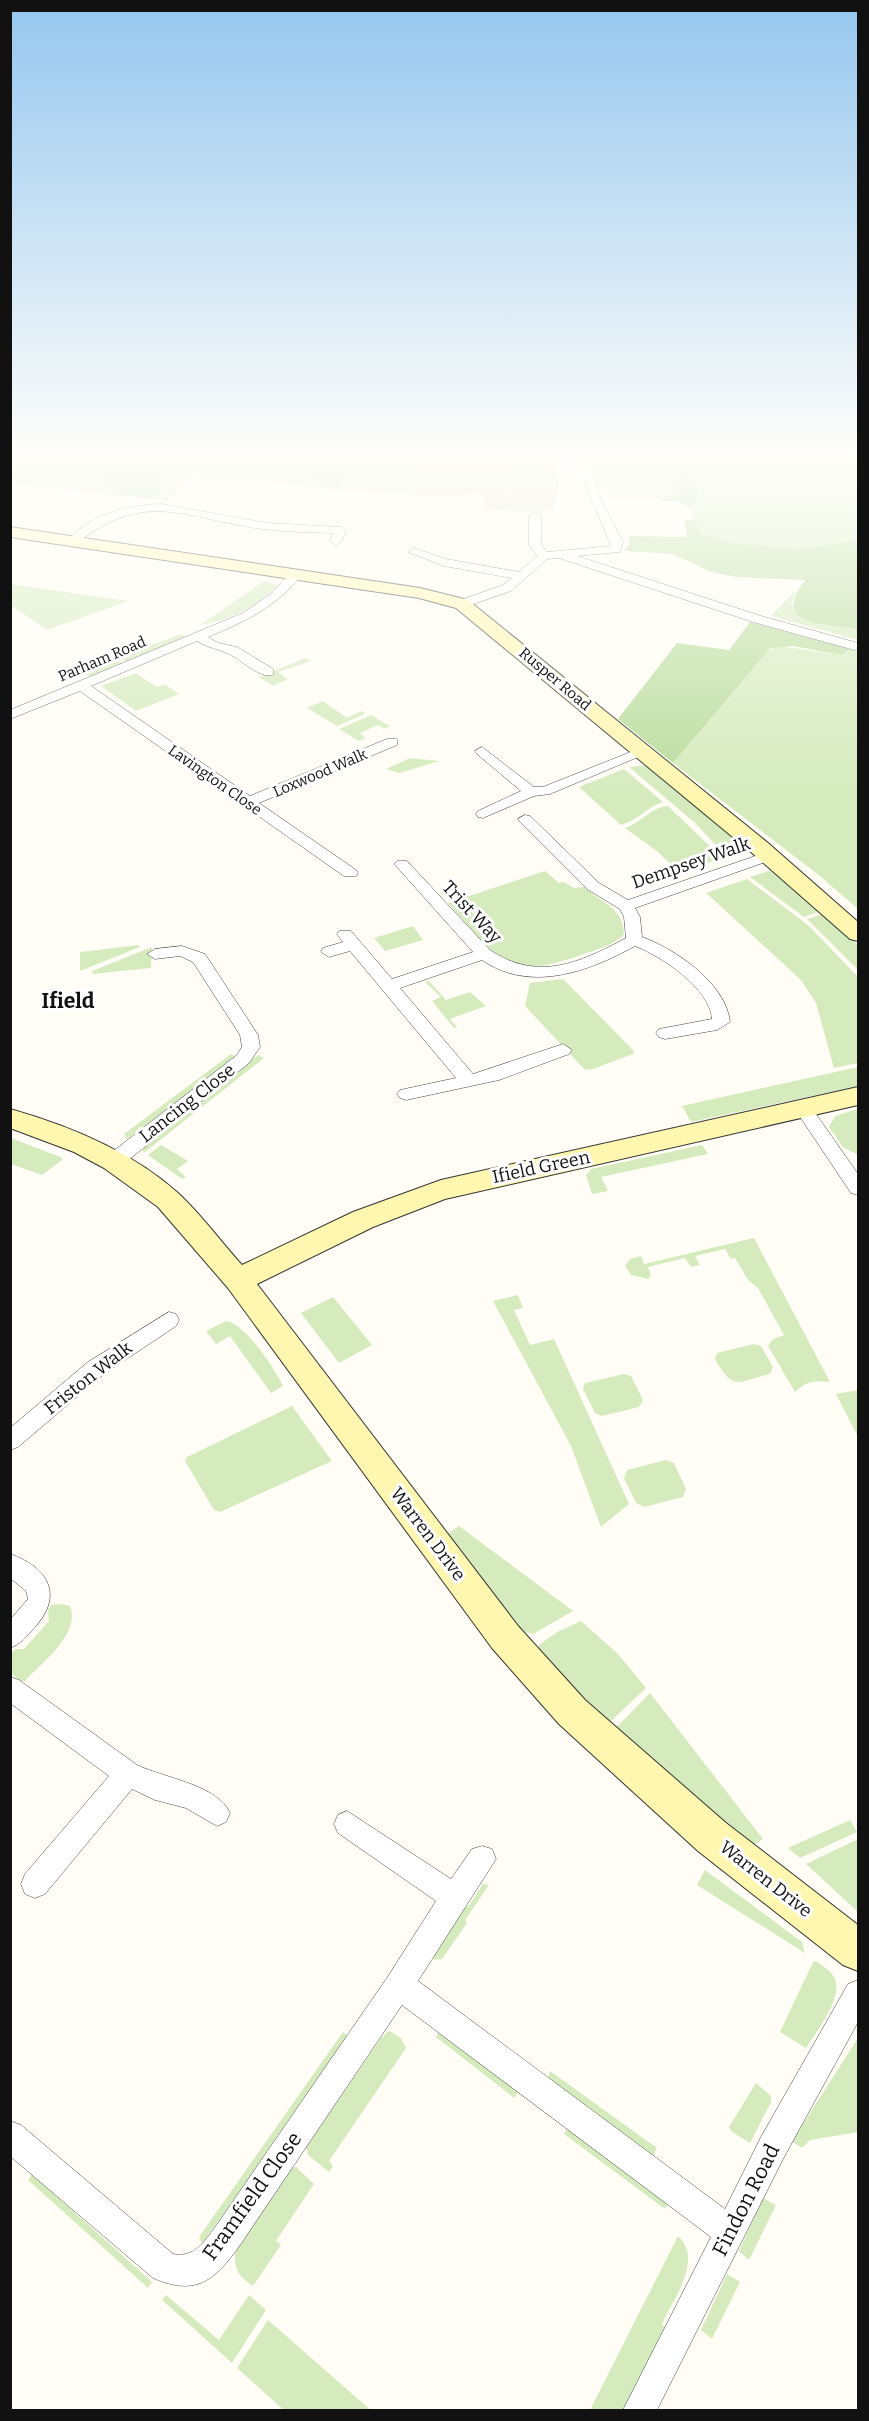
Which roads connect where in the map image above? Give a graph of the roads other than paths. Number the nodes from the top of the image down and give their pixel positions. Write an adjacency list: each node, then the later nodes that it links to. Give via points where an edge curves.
1 (269, 571): 5 (street, Rusper Road)
2 (495, 571): 6 (street)
3 (528, 571): 6 (street)
4 (609, 571): 9 (street)
5 (295, 575): 7 (street, Rusper Road, via 420,593); 8 (street, Parham Road, via 260,609)
6 (523, 576): 7 (street, via 507,588)
7 (462, 604): 15 (street, Rusper Road)
8 (199, 637): 10 (street, via 232,650); 11 (street, Parham Road)
9 (858, 648)
10 (268, 672)
11 (82, 686): 12 (street, Parham Road); 17 (street, Lavington Close)
12 (10, 715)
13 (392, 742): 17 (street, Loxwood Walk)
14 (482, 751): 16 (street)
15 (643, 752): 16 (street, via 545,791); 20 (street, Rusper Road)
16 (531, 792): 18 (street)
17 (247, 803): 22 (street, Lavington Close)
18 (483, 814)
19 (525, 819): 23 (street, via 593,886)
20 (769, 856): 23 (street, Dempsey Walk); 24 (street, Rusper Road)
21 (402, 864): 28 (street, Trist Way)
22 (350, 873)
23 (626, 906): 25 (street, via 632,917)
24 (858, 934)
25 (634, 940): 28 (street, Trist Way, via 558,971 542,973 513,971); 30 (street, via 671,957 707,992 722,1015 717,1024)
26 (329, 952): 29 (street, via 349,939)
27 (154, 954): 37 (street, Lancing Close, via 182,951 200,958 249,1035 251,1047 243,1059)
28 (484, 954): 29 (street)
29 (390, 986): 32 (street)
30 (666, 1033)
31 (563, 1050): 32 (street)
32 (470, 1082): 33 (street)
33 (406, 1094)
34 (858, 1096): 35 (street, Ifield Green)
35 (803, 1108): 38 (street); 39 (street, Ifield Green, via 499,1175 405,1201)
36 (10, 1118): 37 (street, Warren Drive, via 55,1133)
37 (114, 1161): 39 (street, Warren Drive, via 168,1200)
38 (858, 1188)
39 (238, 1280): 51 (street, Warren Drive, via 505,1637 572,1712 703,1829)
40 (169, 1320): 41 (street, Friston Walk, via 96,1368)
41 (10, 1441)
42 (10, 1564): 43 (street, via 34,1580 42,1597)
43 (10, 1637)
44 (10, 1688): 45 (street)
45 (128, 1774): 46 (street, via 155,1787 192,1797); 49 (street)
46 (217, 1813)
47 (347, 1824): 50 (street)
48 (482, 1859): 50 (street, Framfield Close)
49 (36, 1884)
50 (454, 1897): 52 (street, Framfield Close)
51 (858, 1950)
52 (399, 1985): 54 (street, Framfield Close, via 227,2237 197,2270 180,2273 164,2267); 55 (street)
53 (858, 1994): 55 (street, Findon Road)
54 (10, 2136)
55 (729, 2231): 56 (street, Findon Road)
56 (640, 2410)

